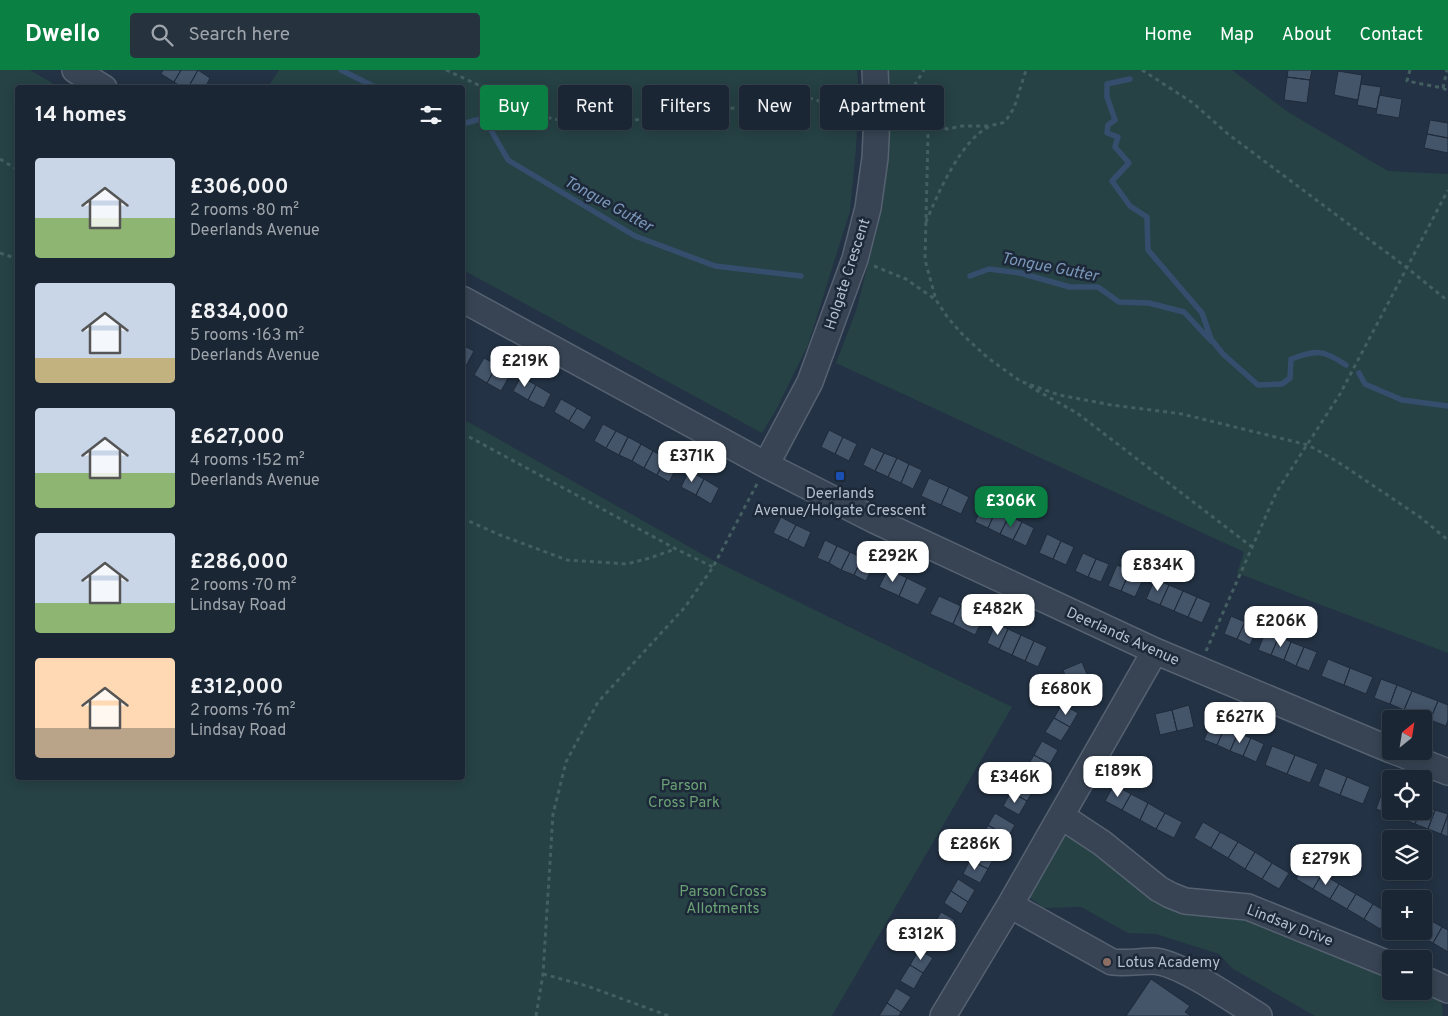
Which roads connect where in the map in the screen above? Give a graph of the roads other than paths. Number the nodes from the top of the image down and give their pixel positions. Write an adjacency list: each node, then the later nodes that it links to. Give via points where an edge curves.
1 (75, 70): 3 (street)
2 (875, 70): 5 (street, Holgate Crescent, via 875,158 868,208 855,259 810,382)
3 (99, 85)
4 (465, 300): 5 (street, Deerlands Avenue)
5 (766, 466): 6 (street, Deerlands Avenue, via 894,530)
6 (1155, 651): 7 (street, Deerlands Avenue); 10 (street)
7 (1382, 746)
8 (1417, 760): 9 (street, Deerlands Avenue)
9 (1448, 772)
10 (1061, 816): 11 (street); 12 (street, Lindsay Drive, via 1170,895 1185,901 1248,907)
11 (1010, 905): 15 (street); 16 (street, via 1112,962 1154,961 1172,965)
12 (1382, 961)
13 (1432, 983): 14 (street)
14 (1448, 990)
15 (943, 1016)
16 (1259, 1016)

